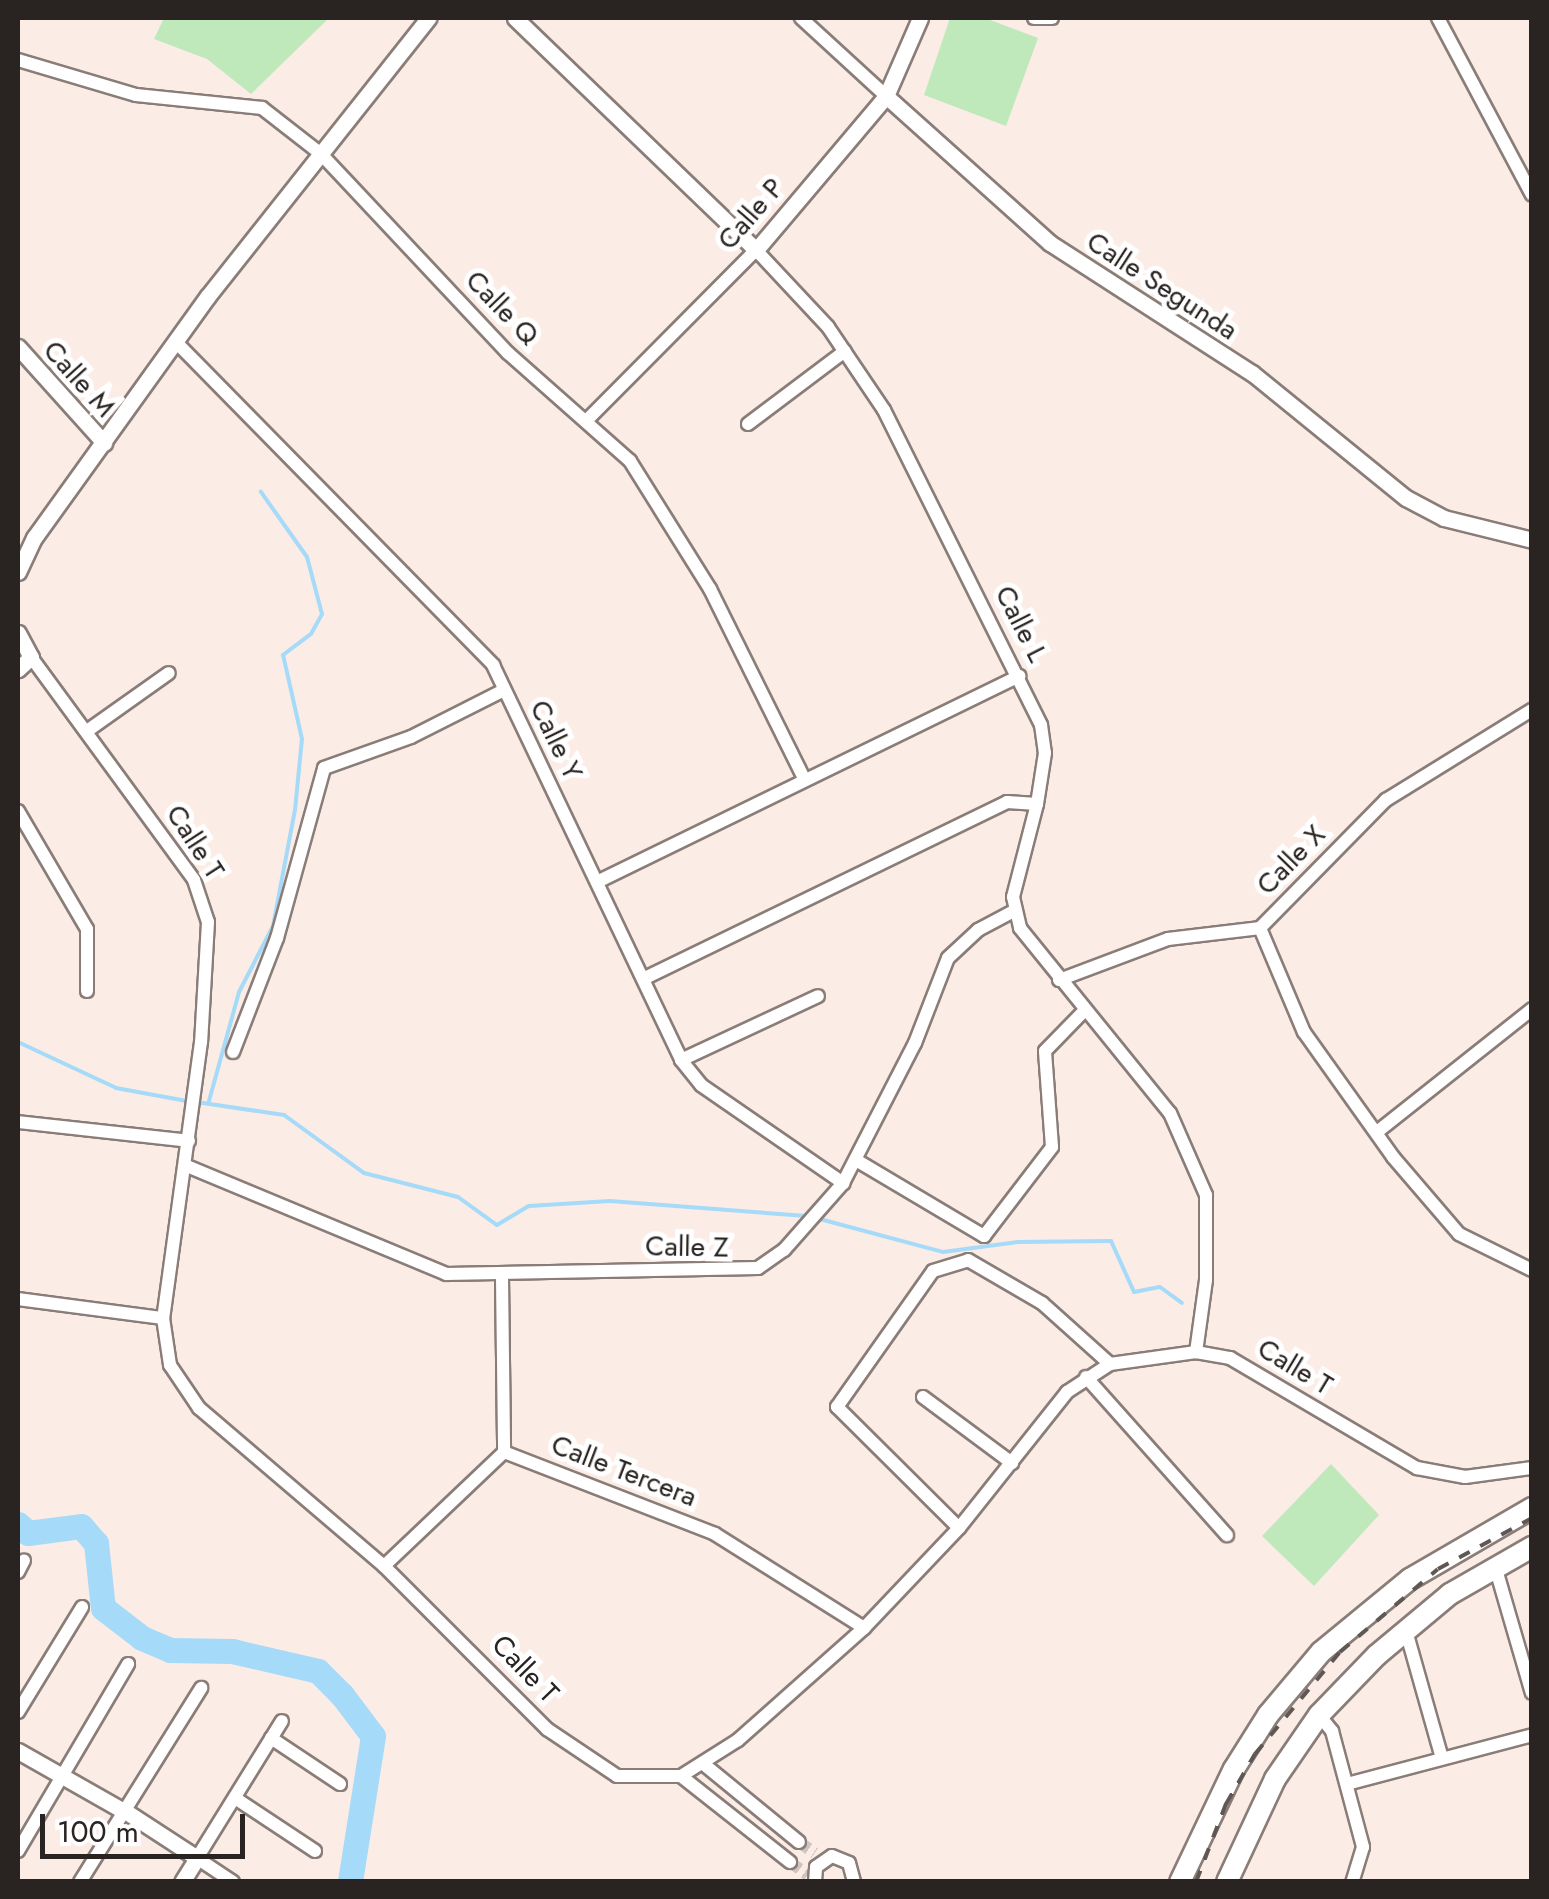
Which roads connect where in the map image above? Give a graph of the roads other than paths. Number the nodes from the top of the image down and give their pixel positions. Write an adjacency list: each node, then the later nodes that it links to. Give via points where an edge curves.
1 (428, 18): 10 (street)
2 (515, 18): 12 (street, Calle L)
3 (801, 18): 9 (street, Calle Segunda)
4 (920, 18): 9 (street, Calle P)
5 (1034, 18): 6 (street)
6 (1052, 18)
7 (1438, 18): 11 (street, via 1474,74)
8 (18, 60): 10 (street, Calle Q, via 136,95 262,108)
9 (886, 96): 12 (street, Calle P); 19 (street, Calle Segunda, via 1050,243 1252,372 1406,498 1444,518)
10 (321, 154): 13 (street); 16 (street, Calle Q, via 508,353)
11 (1532, 194)
12 (756, 250): 15 (street, Calle L); 16 (street, Calle P)
13 (176, 342): 18 (street); 26 (street, Calle Y, via 493,665)
14 (18, 347): 18 (street, Calle M)
15 (844, 351): 17 (street); 25 (street, Calle L, via 884,410)
16 (587, 420): 29 (street, Calle Q, via 630,461 710,590)
17 (748, 424)
18 (104, 444): 20 (street, via 34,538)
19 (1532, 540)
20 (18, 572)
21 (18, 632): 22 (street, Calle T)
22 (32, 656): 23 (street); 28 (street, Calle T)
23 (18, 669)
24 (169, 673): 28 (street)
25 (1020, 676): 29 (street); 30 (street, Calle L, via 1044,739)
26 (504, 690): 32 (street, Calle Y); 41 (street, via 411,737 324,768 278,938)
27 (1532, 710): 34 (street, Calle X, via 1386,800)
28 (87, 731): 45 (street, Calle T, via 203,900 210,934)
29 (804, 778): 32 (street)
30 (1037, 804): 33 (street, Calle L); 35 (street, via 1008,802)
31 (18, 811): 37 (street, via 87,929)
32 (598, 882): 35 (street, Calle Y)
33 (1013, 911): 36 (street); 46 (street, Calle Z, via 978,930 948,958 916,1044)
34 (1260, 928): 36 (street, Calle X, via 1168,939); 44 (street, via 1304,1032)
35 (645, 978): 42 (street, Calle Y)
36 (1059, 980): 40 (street)
37 (87, 991)
38 (818, 996): 42 (street)
39 (1532, 1010): 44 (street)
40 (1084, 1012): 46 (street, via 1044,1051 1052,1146 984,1236); 53 (street, via 1170,1114 1206,1195 1206,1280)
41 (233, 1052)
42 (681, 1060): 48 (street, Calle Y, via 701,1085)
43 (18, 1122): 45 (street)
44 (1377, 1132): 49 (street, via 1460,1234)
45 (188, 1142): 47 (street, Calle T)
46 (856, 1160): 48 (street, Calle Z)
47 (186, 1166): 50 (street, Calle Z, via 420,1265); 52 (street, Calle T)
48 (843, 1183): 50 (street, Calle Z, via 784,1250 743,1272)
49 (1532, 1270)
50 (502, 1278): 57 (street)
51 (18, 1299): 52 (street)
52 (163, 1318): 64 (street, Calle T, via 170,1365 199,1408)
53 (1196, 1352): 54 (street, Calle T); 59 (street, Calle T, via 1257,1368 1417,1468 1465,1477)
54 (1110, 1364): 55 (street, Calle T); 61 (street, via 1042,1303 968,1260 933,1271 838,1407)
55 (1086, 1377): 58 (street, Calle T); 62 (street)
56 (923, 1397): 58 (street)
57 (504, 1452): 64 (street); 67 (street, Calle Tercera, via 716,1534)
58 (1012, 1463): 61 (street, Calle T)
59 (1532, 1468)
60 (1532, 1508): 100 (main road, via 1410,1579 1321,1652 1268,1714 1234,1769)
61 (959, 1528): 67 (street, Calle T)
62 (1227, 1535)
63 (1532, 1548): 65 (main road)
64 (384, 1566): 80 (street, Calle T, via 578,1753 617,1776)
65 (1495, 1566): 68 (main road); 71 (street)
66 (82, 1608): 72 (street)
67 (864, 1628): 79 (street, Calle T)
68 (1406, 1631): 73 (main road); 78 (street)
69 (128, 1664): 81 (street)
70 (201, 1688): 86 (street)
71 (1532, 1692)
72 (18, 1712)
73 (1319, 1715): 83 (street, via 1332,1731); 101 (main road, via 1274,1779)
74 (282, 1721): 76 (street)
75 (1532, 1734): 78 (street)
76 (271, 1738): 82 (street); 84 (street)
77 (18, 1751): 81 (street)
78 (1442, 1758): 83 (street)
79 (706, 1766): 80 (street, Calle T); 85 (street)
80 (681, 1776): 87 (street)
81 (64, 1778): 86 (street); 89 (street)
82 (340, 1784)
83 (1347, 1784): 102 (street, via 1363,1847)
84 (235, 1798): 90 (street); 93 (street)
85 (747, 1800): 87 (street); 88 (street)
86 (125, 1811): 93 (street); 97 (street)
87 (732, 1818): 94 (street)
88 (799, 1842)
89 (18, 1851)
90 (315, 1851)
91 (814, 1853): 92 (street)
92 (832, 1856): 95 (street, via 820,1862); 96 (street, via 849,1862)
93 (197, 1858): 98 (street); 99 (street)
94 (790, 1862)
95 (812, 1879)
96 (856, 1880)
97 (80, 1882)
98 (182, 1882)
99 (233, 1882)
100 (1180, 1882)
101 (1228, 1882)
102 (1352, 1882)

